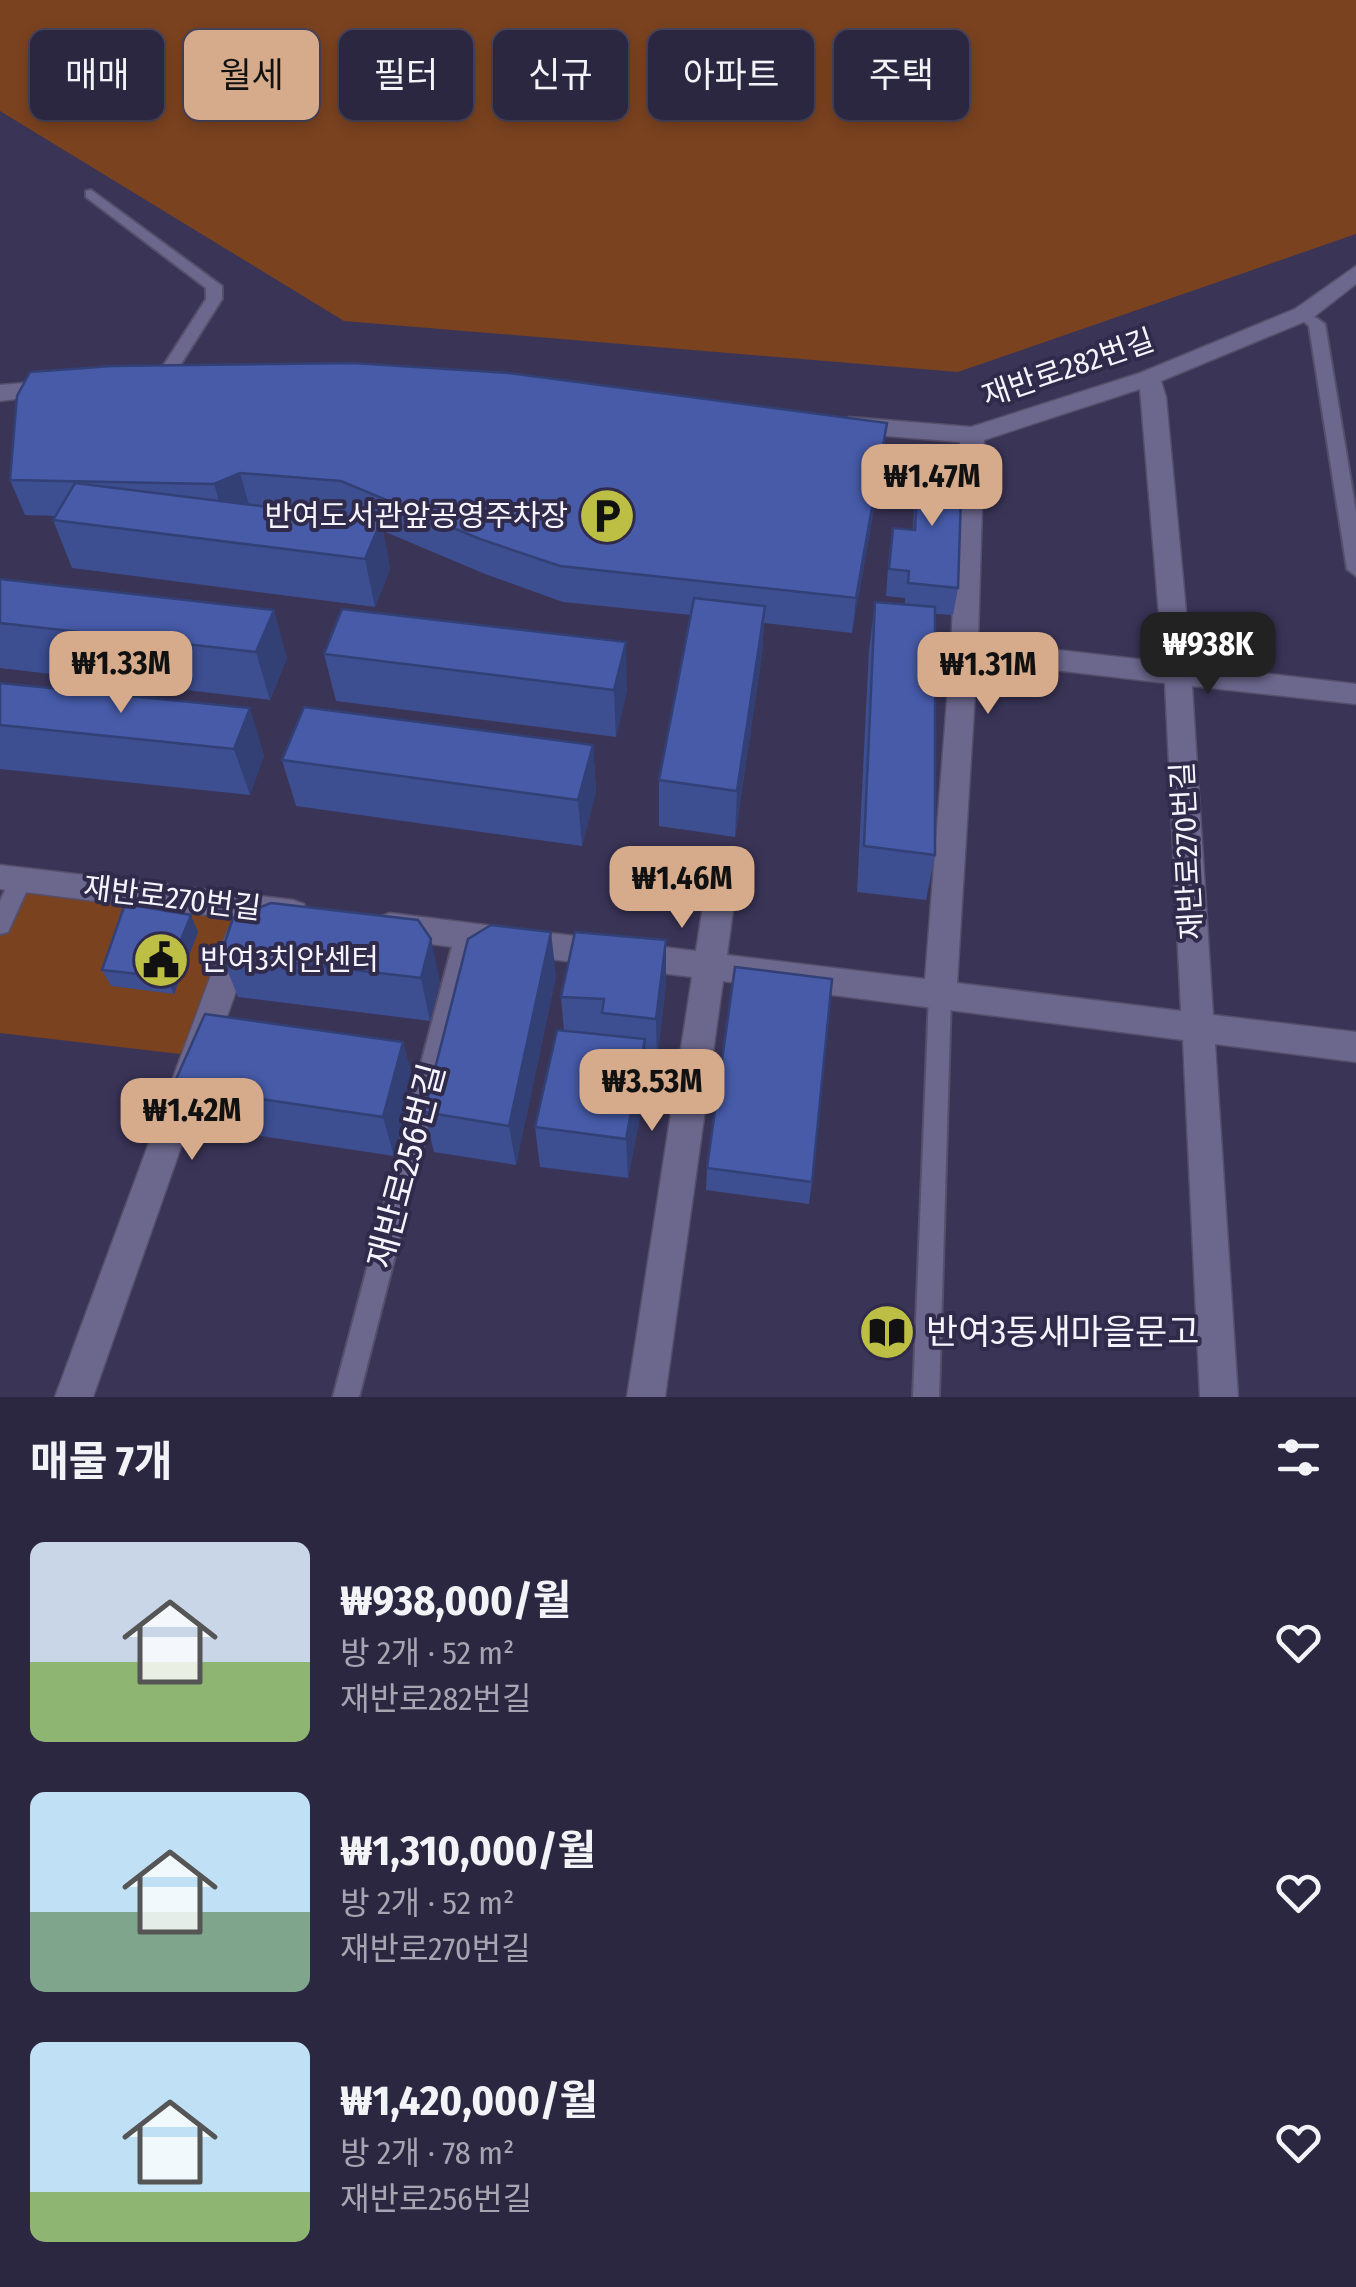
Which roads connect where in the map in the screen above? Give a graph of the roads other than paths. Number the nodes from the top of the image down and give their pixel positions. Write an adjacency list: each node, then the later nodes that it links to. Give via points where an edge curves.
1 (90, 194): 5 (lane, via 214,286 214,299)
2 (1356, 272): 3 (street, 재반로282번길)
3 (1303, 314): 4 (street, 재반로282번길); 10 (lane, via 1316,324)
4 (1148, 378): 9 (street, 재반로282번길); 12 (street, 재반로270번길)
5 (162, 382)
6 (89, 386): 7 (street)
7 (0, 393)
8 (819, 423): 9 (street, 재반로282번길)
9 (972, 435): 11 (street)
10 (1356, 569)
11 (964, 650): 12 (street); 22 (street)
12 (1178, 674): 13 (street); 23 (street, 재반로270번길)
13 (1356, 694)
14 (10, 878): 16 (street, 재반로270번길); 19 (lane)
15 (722, 880): 21 (street)
16 (250, 908): 17 (street, 재반로270번길); 25 (street)
17 (328, 918)
18 (368, 923): 20 (street)
19 (0, 925)
20 (466, 936): 21 (street); 26 (lane, 재반로256번길)
21 (709, 966): 22 (street); 27 (street)
22 (940, 994): 23 (street); 28 (lane)
23 (1196, 1026): 24 (street); 29 (street)
24 (1356, 1046)
25 (74, 1397)
26 (346, 1397)
27 (646, 1397)
28 (926, 1397)
29 (1219, 1397)

